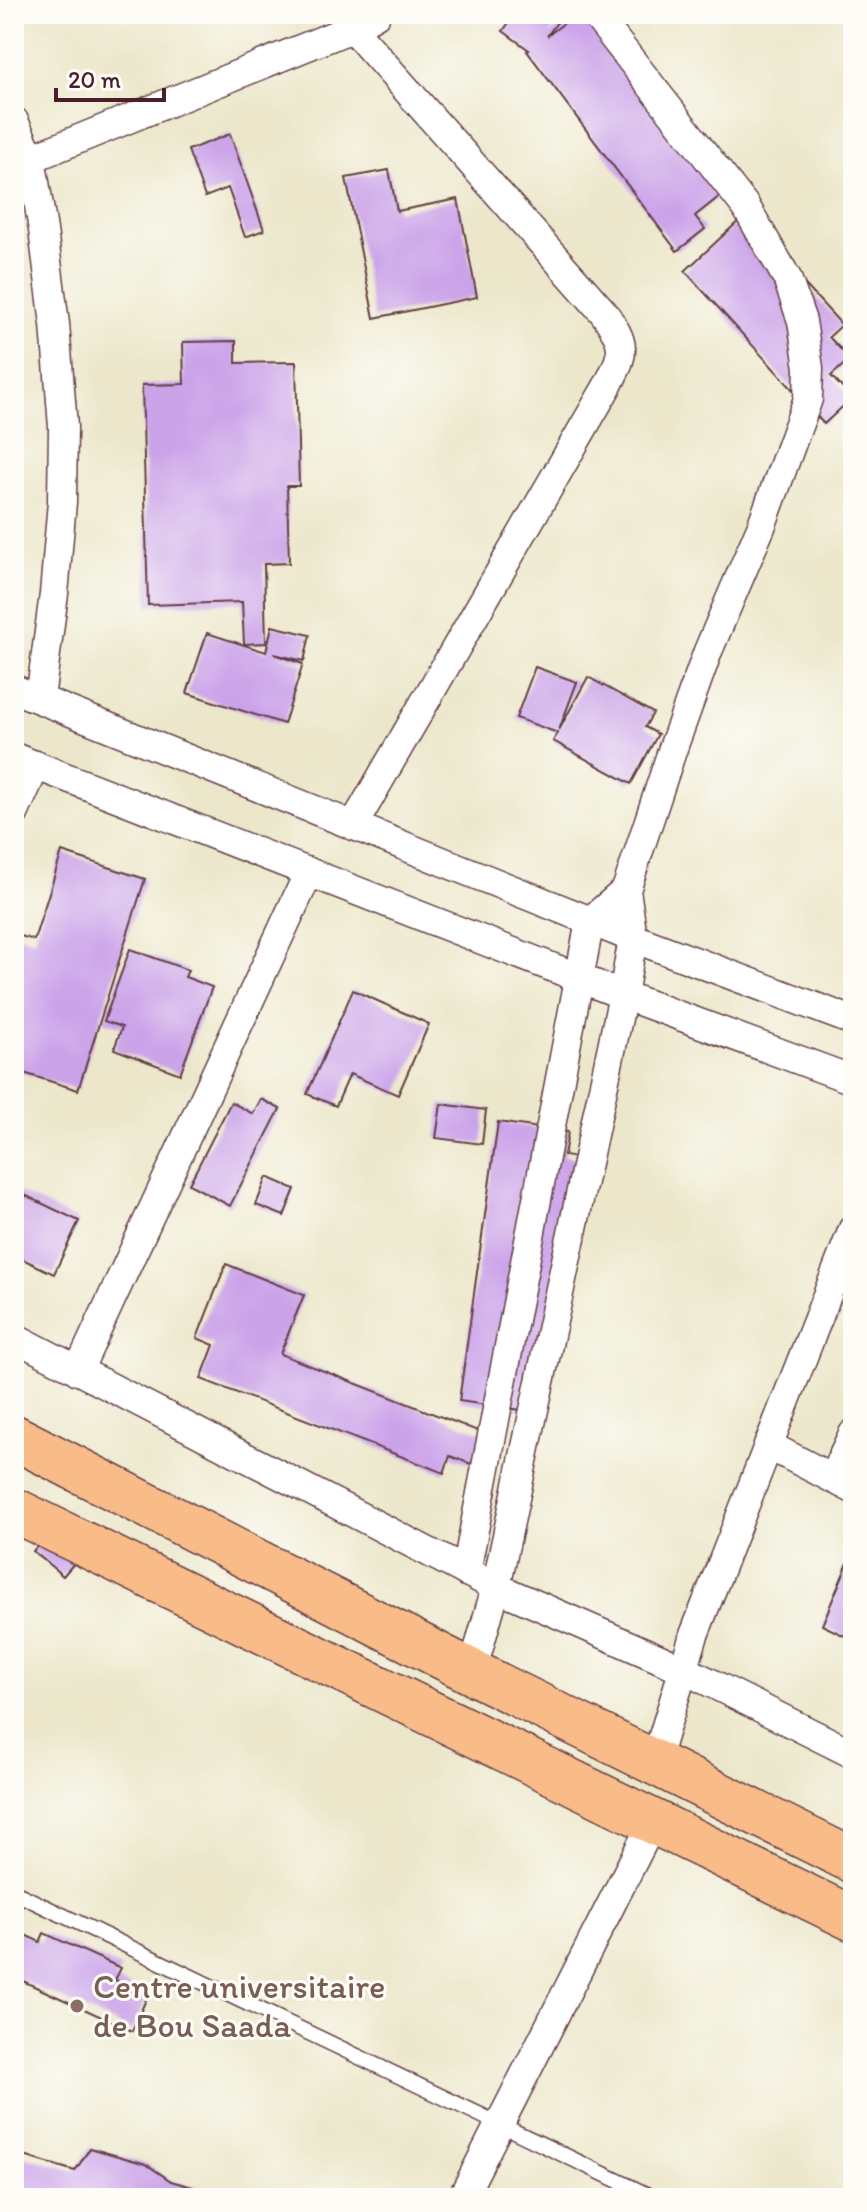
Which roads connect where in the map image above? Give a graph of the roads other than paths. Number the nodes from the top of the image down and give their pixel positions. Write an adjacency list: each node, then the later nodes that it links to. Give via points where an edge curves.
1 (595, 14): 10 (street, via 746,207 787,278 802,321 809,368 808,399 708,651)
2 (358, 19): 4 (street); 8 (street, via 604,313 622,349 608,385)
3 (14, 121): 4 (street)
4 (22, 162): 5 (street, via 43,230 63,427 54,594)
5 (27, 694): 8 (street)
6 (25, 761): 7 (street); 9 (street)
7 (14, 814)
8 (353, 826): 11 (street)
9 (309, 872): 13 (street); 19 (street)
10 (626, 890): 11 (street); 12 (street)
11 (590, 921): 12 (street); 13 (street)
12 (633, 938): 14 (street); 15 (street)
13 (578, 977): 14 (street); 25 (street)
14 (623, 995): 16 (street); 26 (street)
15 (853, 1021)
16 (853, 1080)
17 (853, 1229): 22 (street)
18 (14, 1337): 19 (street)
19 (78, 1371): 25 (street)
20 (853, 1434): 23 (street)
21 (14, 1437): 28 (highway)
22 (768, 1445): 23 (street); 27 (street)
23 (843, 1484)
24 (14, 1510): 31 (highway)
25 (466, 1572): 26 (street)
26 (496, 1587): 27 (street); 28 (street)
27 (683, 1669): 29 (street); 30 (street)
28 (472, 1672): 30 (highway)
29 (853, 1754)
30 (655, 1762): 32 (highway)
31 (654, 1820): 34 (highway); 35 (street)
32 (853, 1861)
33 (14, 1892): 35 (lane)
34 (853, 1919)
35 (498, 2123): 36 (street); 37 (lane)
36 (462, 2198)
37 (654, 2198)

